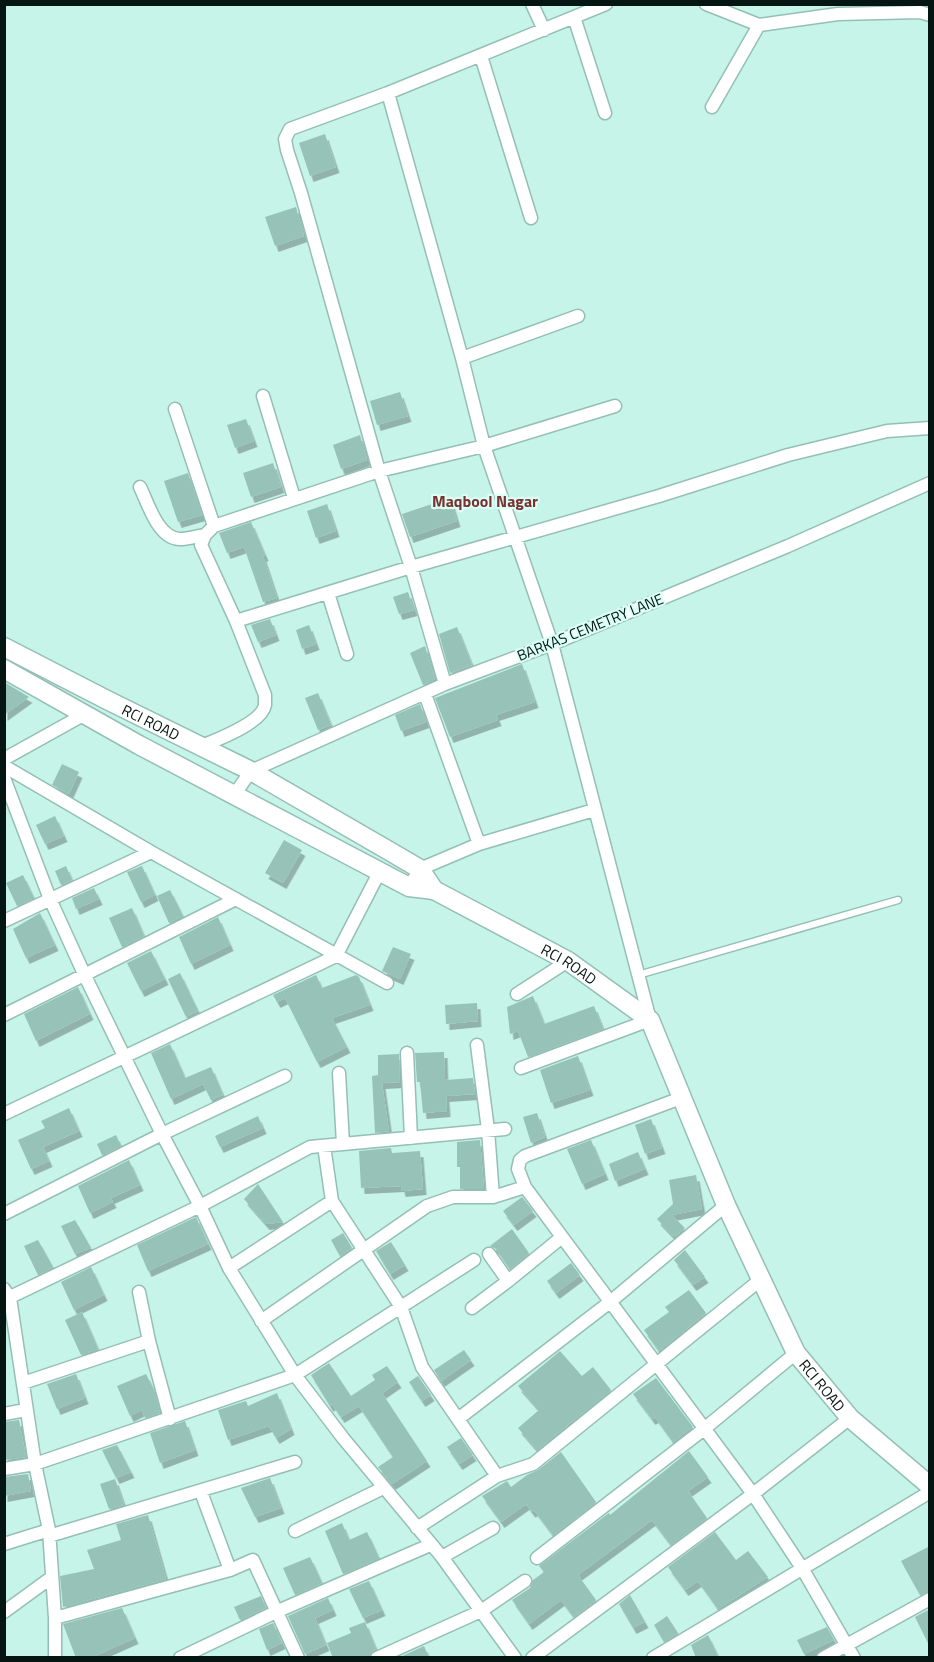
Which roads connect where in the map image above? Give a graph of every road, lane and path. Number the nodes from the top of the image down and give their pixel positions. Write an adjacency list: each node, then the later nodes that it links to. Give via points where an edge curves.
1 (532, 4): 7 (street)
2 (606, 4): 5 (street)
3 (706, 4): 6 (street)
4 (924, 10): 6 (street, via 838,14)
5 (573, 18): 7 (street); 11 (street)
6 (759, 25): 10 (street)
7 (544, 30): 8 (street)
8 (482, 56): 9 (street); 12 (street)
9 (388, 93): 14 (street); 20 (street, via 290,129 285,139)
10 (712, 107)
11 (605, 113)
12 (531, 218)
13 (578, 316): 14 (street)
14 (462, 358): 19 (street)
15 (264, 396): 23 (street)
16 (615, 406): 19 (street)
17 (175, 409): 24 (street)
18 (930, 428): 26 (street, via 886,431 788,455)
19 (484, 446): 20 (street); 26 (street)
20 (379, 471): 23 (street); 27 (street)
21 (930, 483): 30 (street, BARKAS CEMETRY LANE)
22 (140, 487): 25 (street, via 169,536 179,539)
23 (294, 498): 24 (street)
24 (214, 526): 25 (street)
25 (205, 535): 29 (street, via 201,545 204,556)
26 (514, 537): 27 (street); 30 (street)
27 (411, 567): 28 (street); 34 (street)
28 (328, 593): 29 (street); 32 (street)
29 (236, 621): 37 (street, via 266,705 254,721)
30 (552, 644): 34 (street, BARKAS CEMETRY LANE); 43 (street)
31 (4, 646): 37 (street, RCI ROAD)
32 (347, 654)
33 (4, 669): 36 (street)
34 (445, 684): 35 (street, BARKAS CEMETRY LANE)
35 (424, 694): 40 (street, BARKAS CEMETRY LANE); 44 (street)
36 (85, 714): 38 (street); 42 (street)
37 (202, 746): 40 (street, RCI ROAD)
38 (4, 759)
39 (4, 766): 45 (street)
40 (251, 771): 42 (street); 46 (street, RCI ROAD)
41 (4, 778): 50 (street)
42 (234, 795): 47 (street)
43 (594, 810): 44 (street); 56 (street)
44 (479, 844): 46 (street)
45 (151, 852): 50 (street); 51 (street)
46 (420, 869): 48 (street); 49 (street, RCI ROAD)
47 (380, 872): 48 (street); 54 (street)
48 (409, 887): 49 (street)
49 (434, 890): 55 (street, RCI ROAD)
50 (50, 899): 53 (street); 57 (street)
51 (236, 899): 54 (street); 57 (street)
52 (898, 900): 56 (lane)
53 (4, 921)
54 (336, 956): 58 (street); 64 (street)
55 (568, 961): 59 (street); 61 (street, RCI ROAD)
56 (638, 975): 61 (street)
57 (85, 976): 60 (street); 64 (street)
58 (387, 983)
59 (517, 994)
60 (4, 1016)
61 (650, 1020): 65 (street); 68 (street, RCI ROAD)
62 (477, 1045): 71 (street)
63 (407, 1053): 73 (street)
64 (125, 1056): 69 (street); 72 (street)
65 (520, 1068)
66 (339, 1074): 74 (street)
67 (285, 1076): 72 (street)
68 (681, 1098): 76 (street, via 525,1156 518,1169); 79 (street, RCI ROAD)
69 (4, 1114)
70 (505, 1129): 71 (street)
71 (488, 1130): 73 (street); 77 (street)
72 (162, 1134): 80 (street); 81 (street)
73 (411, 1138): 74 (street)
74 (343, 1144): 75 (street)
75 (324, 1146): 78 (street); 80 (street, via 310,1147)
76 (525, 1187): 77 (street); 82 (street)
77 (493, 1197): 83 (street, via 440,1200)
78 (332, 1201): 83 (street); 86 (street)
79 (726, 1205): 87 (street, RCI ROAD); 91 (street)
80 (200, 1206): 86 (street); 90 (street)
81 (4, 1214)
82 (562, 1237): 88 (street); 91 (street)
83 (365, 1251): 92 (street); 94 (street)
84 (489, 1254): 88 (street)
85 (474, 1260): 92 (street)
86 (229, 1268): 94 (street)
87 (760, 1280): 96 (street, RCI ROAD); 98 (street)
88 (508, 1281): 93 (street)
89 (139, 1292): 95 (street)
90 (6, 1296): 97 (street)
91 (610, 1302): 98 (street); 105 (street)
92 (401, 1307): 99 (street); 105 (street, via 422,1367)
93 (472, 1308)
94 (261, 1321): 99 (street)
95 (149, 1341): 100 (street); 104 (street)
96 (796, 1353): 103 (street, RCI ROAD); 106 (street)
97 (11, 1355): 100 (street)
98 (656, 1364): 106 (street); 110 (street, via 533,1464)
99 (295, 1375): 104 (street); 112 (street)
100 (23, 1383): 101 (street)
101 (26, 1410): 102 (street); 108 (street)
102 (4, 1414)
103 (850, 1418): 111 (street, RCI ROAD); 115 (street)
104 (171, 1419): 108 (street)
105 (458, 1419): 110 (street)
106 (704, 1429): 115 (street); 123 (street)
107 (295, 1462): 113 (street)
108 (35, 1464): 109 (street); 119 (street)
109 (4, 1469)
110 (497, 1476): 116 (street)
111 (930, 1486)
112 (383, 1488): 116 (street); 118 (street)
113 (201, 1492): 119 (street); 125 (street)
114 (930, 1492): 124 (street)
115 (753, 1494): 124 (street); 139 (street)
116 (417, 1528): 121 (street)
117 (492, 1528): 122 (street)
118 (295, 1531)
119 (49, 1533): 120 (street); 126 (street)
120 (4, 1544)
121 (430, 1545): 122 (street); 129 (street)
122 (442, 1557): 130 (street)
123 (537, 1558)
124 (802, 1568): 133 (street); 140 (street)
125 (230, 1570): 129 (street, via 253,1560); 132 (street)
126 (52, 1577): 131 (street); 132 (street)
127 (525, 1581): 130 (street)
128 (930, 1599): 133 (street)
129 (278, 1611): 135 (street); 136 (street)
130 (481, 1611): 137 (street); 138 (street)
131 (4, 1612)
132 (55, 1618): 134 (street)
133 (846, 1645): 141 (street); 142 (street)
134 (54, 1657)
135 (180, 1658)
136 (298, 1658)
137 (377, 1658)
138 (514, 1658)
139 (532, 1658)
140 (653, 1658)
141 (823, 1658)
142 (854, 1658)

